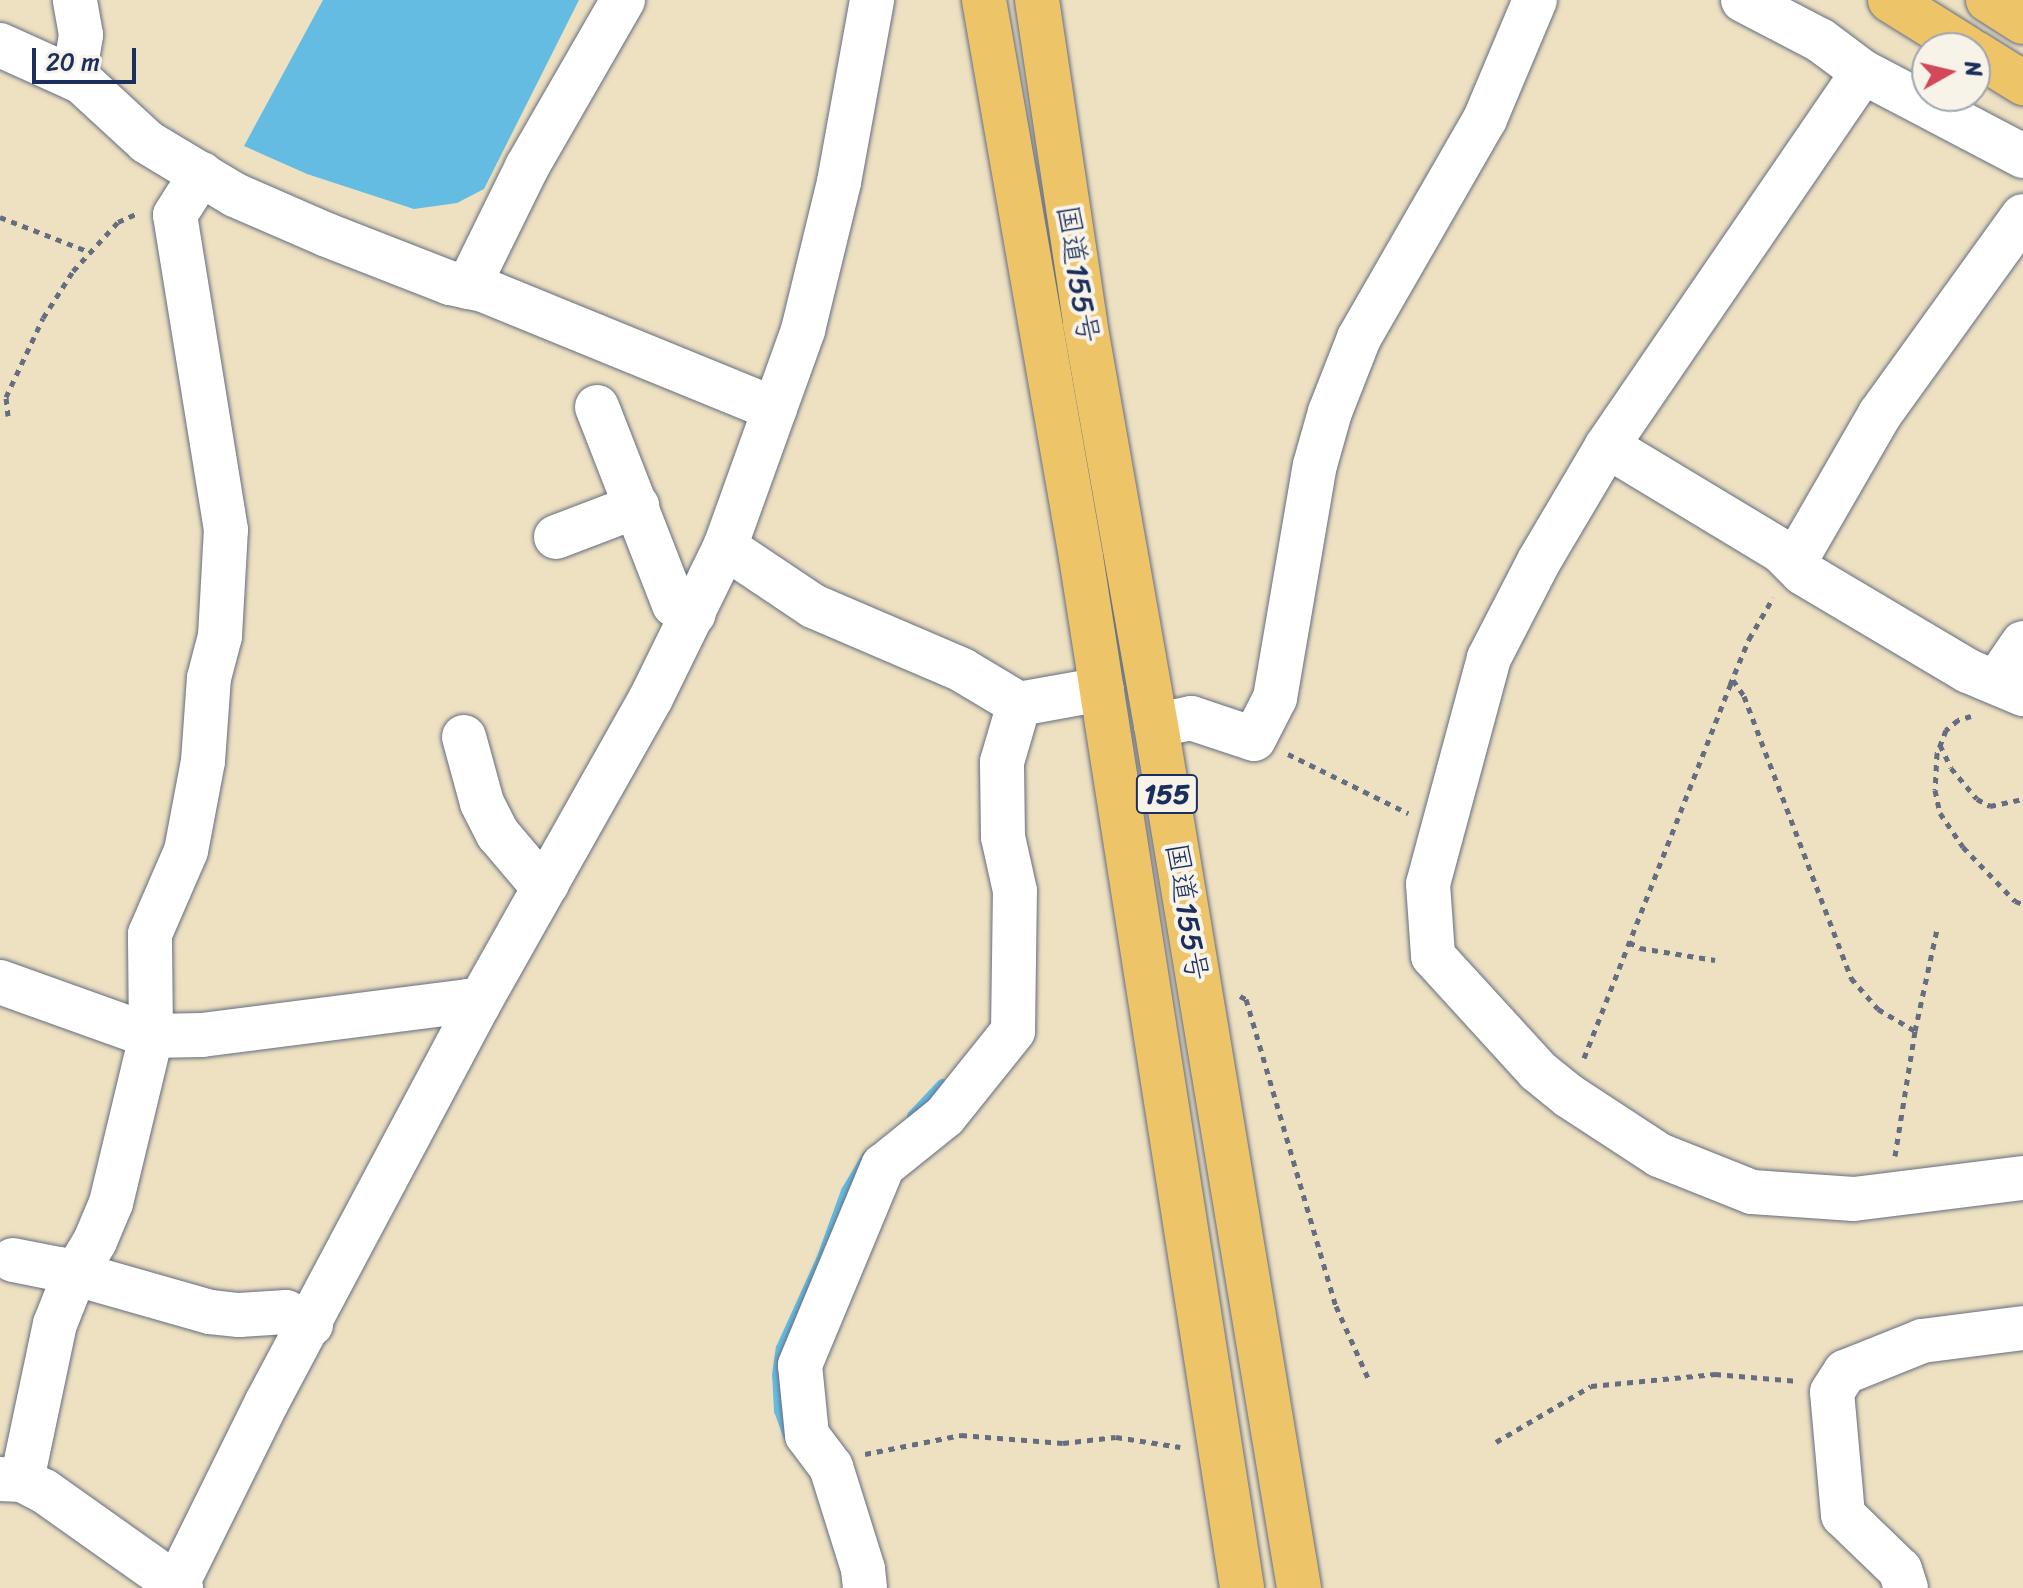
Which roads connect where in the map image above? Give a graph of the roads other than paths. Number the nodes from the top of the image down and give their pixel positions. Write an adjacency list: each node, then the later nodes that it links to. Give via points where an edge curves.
1 (75, 0): 15 (street, via 81,35)
2 (623, 0): 20 (street, via 527,167)
3 (872, 0): 22 (street, via 827,236 803,330)
4 (984, 0): 30 (highway, 国道155号 / 155)
5 (1037, 0): 33 (highway, 国道155号 / 155, via 1085,323)
6 (1535, 0): 33 (street, via 1485,119 1359,338 1330,412 1315,465 1275,698 1254,739 1191,718)
7 (1743, 0): 14 (street, via 1820,40)
8 (1890, 0): 11 (highway)
9 (1988, 0): 10 (highway)
10 (2023, 22)
11 (1941, 32)
12 (0, 45): 15 (street)
13 (1991, 63): 16 (highway)
14 (1863, 72): 17 (street); 23 (street)
15 (74, 78): 18 (street, via 147,142)
16 (2023, 83)
17 (2023, 156)
18 (201, 174): 20 (street, via 235,195 327,235); 38 (street, via 175,215 226,530 220,636 209,678 186,851 150,934)
19 (2023, 216): 27 (street, via 1880,414)
20 (468, 287): 22 (street)
21 (597, 407): 24 (street)
22 (775, 409): 26 (street)
23 (1607, 446): 27 (street); 39 (street, via 1489,658 1428,884 1433,956 1538,1071 1569,1096 1659,1155 1752,1192 1854,1199)
24 (637, 506): 25 (street); 28 (street, via 674,604)
25 (556, 537)
26 (725, 547): 28 (street); 32 (street, via 813,606 962,670)
27 (1794, 563): 31 (street)
28 (694, 614): 35 (street)
29 (2023, 643): 31 (street)
30 (1102, 689): 32 (street); 47 (highway, 国道155号 / 155)
31 (2000, 696)
32 (1019, 704): 46 (street, via 1002,762 1003,837 1015,891 1013,1031 945,1116 883,1166 800,1365 807,1435 829,1464)
33 (1156, 725): 48 (highway, 国道155号 / 155)
34 (464, 737): 35 (street, via 482,803 498,834 536,879)
35 (547, 884): 37 (street)
36 (0, 982): 38 (street)
37 (478, 1005): 38 (street, via 468,1001 202,1035); 42 (street)
38 (151, 1036): 41 (street, via 111,1203)
39 (2023, 1178)
40 (13, 1260): 41 (street)
41 (74, 1276): 42 (street, via 210,1312 286,1312); 44 (street)
42 (311, 1324): 45 (street, via 267,1402)
43 (2023, 1328): 49 (street, via 1922,1341 1845,1372 1832,1392 1843,1515 1900,1570)
44 (11, 1479): 45 (street, via 44,1491)
45 (178, 1587)
46 (865, 1588)
47 (1242, 1588)
48 (1299, 1588)
49 (1906, 1588)

